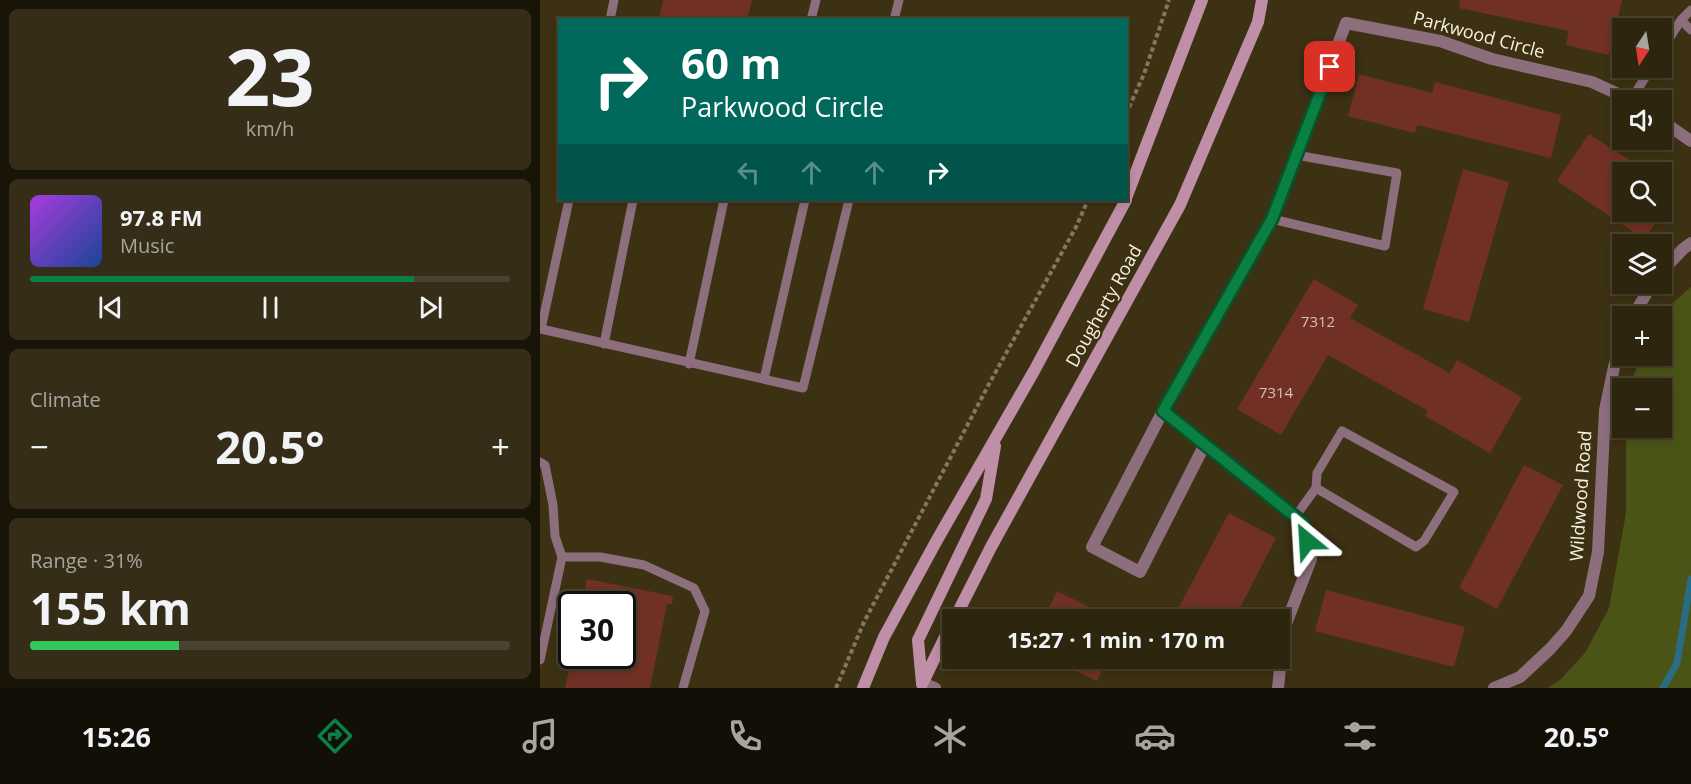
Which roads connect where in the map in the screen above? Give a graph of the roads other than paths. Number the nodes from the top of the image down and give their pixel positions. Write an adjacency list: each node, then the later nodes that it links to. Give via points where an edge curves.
1 (614, 0): 7 (lane)
2 (816, 0): 8 (lane)
3 (899, 0): 9 (lane)
4 (1202, 0): 17 (main road, Dougherty Road)
5 (1262, 0): 38 (main road, Dougherty Road, via 1258,22 1180,205)
6 (1691, 10): 10 (lane)
7 (610, 18)
8 (812, 18)
9 (894, 18)
10 (1681, 20): 11 (lane); 12 (lane)
11 (1691, 30)
12 (1672, 34)
13 (1612, 91): 16 (street, Parkwood Circle, via 1592,82 1492,59 1440,41 1346,23)
14 (1672, 128): 15 (street)
15 (1691, 141)
16 (1296, 155): 24 (street, Parkwood Circle); 24 (lane, via 1397,173 1385,246)
17 (1128, 194)
18 (569, 201): 27 (lane, via 541,329)
19 (633, 201): 27 (lane)
20 (724, 201): 28 (lane)
21 (805, 201): 30 (lane)
22 (849, 201): 30 (lane, via 803,388)
23 (1125, 201): 32 (main road, Dougherty Road)
24 (1272, 219): 31 (street, Parkwood Circle)
25 (1691, 243): 26 (street)
26 (1672, 261)
27 (604, 344): 28 (lane)
28 (689, 364): 30 (lane)
29 (1614, 366): 46 (street, Wildwood Road, via 1605,410 1598,552 1589,596 1550,649 1520,677)
30 (764, 379)
31 (1163, 411): 33 (street); 33 (street, Parkwood Circle, via 1092,547 1140,572)
32 (997, 436): 41 (main road, via 986,499 918,640); 43 (main road, Dougherty Road, via 884,637)
33 (1205, 444): 36 (street)
34 (540, 462): 37 (lane, via 545,465 555,536)
35 (1316, 488): 35 (lane, via 1416,547 1424,541 1454,492 1342,431 1317,473); 36 (lane)
36 (1295, 517): 45 (street, via 1303,523 1311,559 1284,629)
37 (562, 557): 40 (lane); 42 (lane, via 600,557 644,564 694,588 705,611)
38 (959, 609)
39 (942, 644): 41 (main road, Dougherty Road)
40 (540, 660)
41 (922, 686): 44 (street)
42 (683, 688)
43 (863, 688)
44 (935, 688)
45 (1278, 688)
46 (1494, 688)

